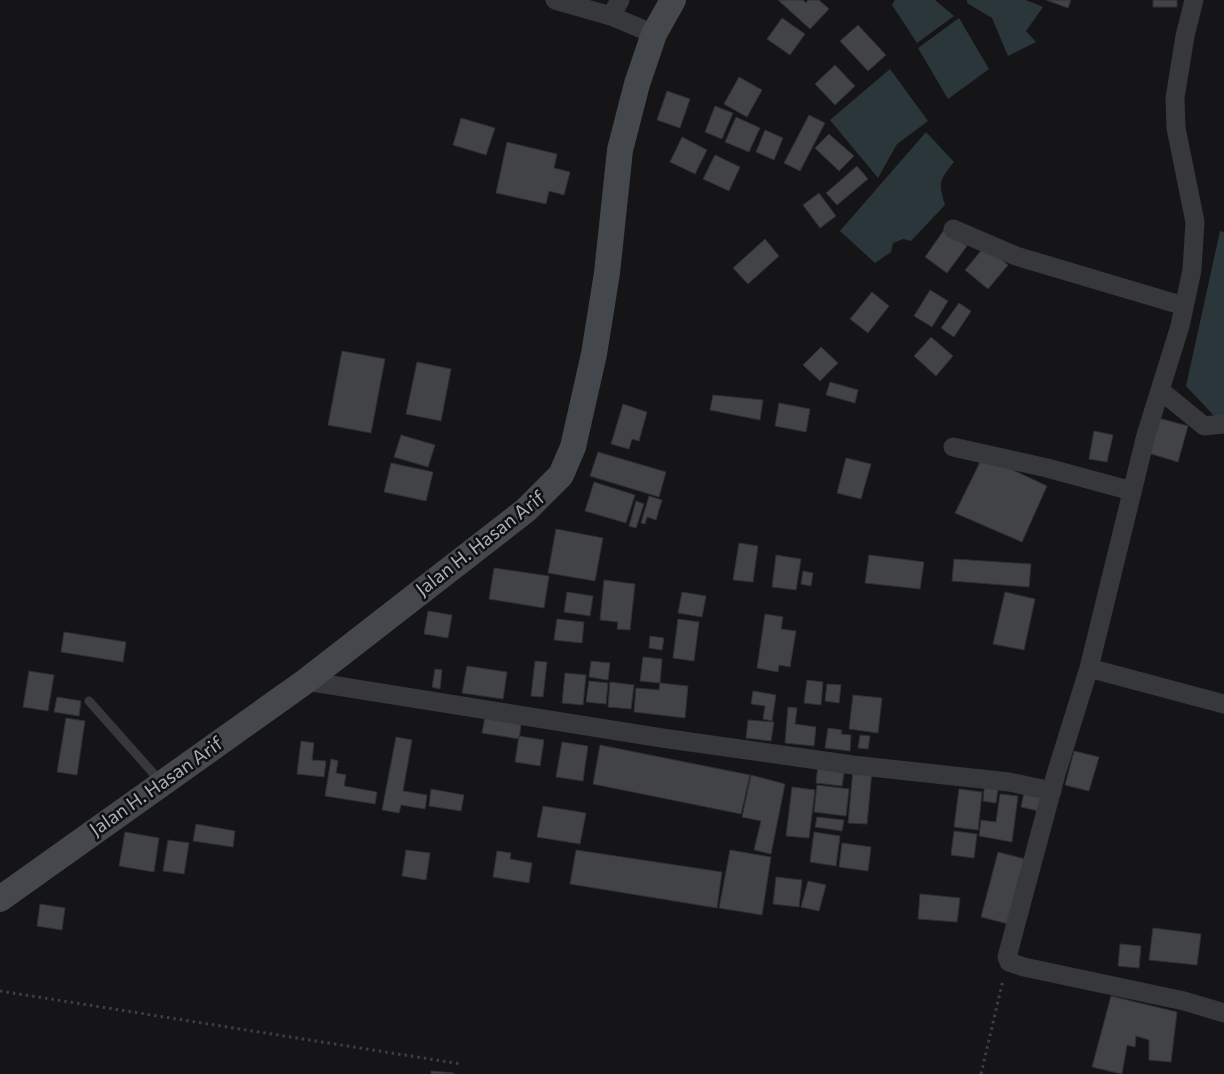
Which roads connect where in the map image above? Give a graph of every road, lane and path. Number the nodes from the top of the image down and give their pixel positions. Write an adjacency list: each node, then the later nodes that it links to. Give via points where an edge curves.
1 (555, 0): 5 (street)
2 (620, 0): 5 (street)
3 (673, 0): 6 (main road, Jalan H. Hasan Arif)
4 (1194, 0): 8 (street, via 1175,98 1176,128 1195,222 1192,270)
5 (616, 18): 6 (street)
6 (648, 31): 14 (main road, Jalan H. Hasan Arif, via 620,150 607,273 594,354 573,447 564,471 526,510)
7 (953, 229): 8 (street, via 1016,256)
8 (1184, 306): 9 (street)
9 (1166, 396): 10 (street, via 1204,426); 12 (street)
10 (1224, 424)
11 (953, 447): 12 (street)
12 (1132, 491): 13 (street)
13 (1089, 668): 16 (street); 18 (street)
14 (306, 681): 17 (main road, Jalan H. Hasan Arif); 18 (street, via 662,738 853,766 1009,782)
15 (89, 701): 17 (lane)
16 (1224, 704)
17 (161, 782): 19 (main road, Jalan H. Hasan Arif)
18 (1052, 791): 20 (street)
19 (0, 899)
20 (1008, 962): 22 (street); 24 (path)
21 (0, 991): 23 (path)
22 (1224, 1013)
23 (461, 1064)
24 (981, 1074)

